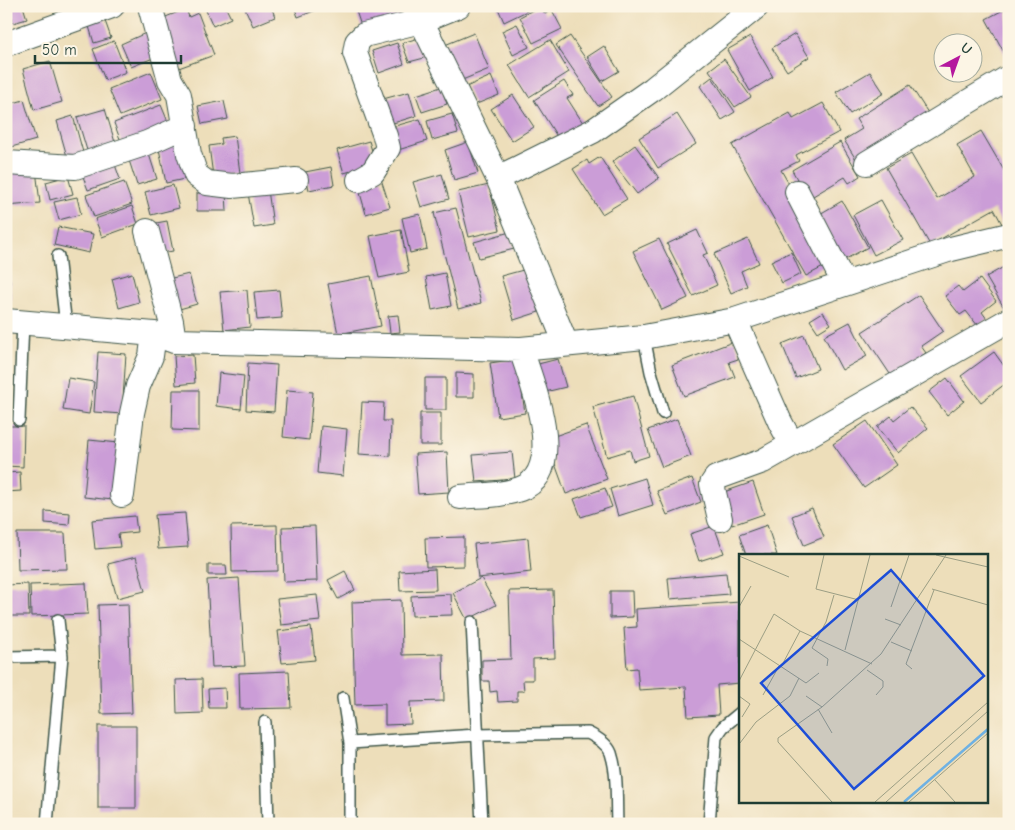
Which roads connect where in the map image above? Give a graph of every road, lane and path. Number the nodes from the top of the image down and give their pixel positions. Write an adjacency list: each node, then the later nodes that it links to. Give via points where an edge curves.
1 (112, 6): 6 (street)
2 (150, 6): 8 (street, via 170,80 179,95)
3 (458, 6): 5 (street)
4 (755, 7): 11 (street, via 653,89 593,131)
5 (418, 14): 11 (street); 13 (street, via 364,35 357,42 355,53 388,148 373,172)
6 (6, 44)
7 (1009, 77): 10 (street)
8 (185, 126): 9 (street, via 147,143 75,167); 12 (street, via 196,175 207,183 232,186)
9 (6, 163)
10 (867, 163)
11 (498, 178): 25 (street)
12 (296, 180)
13 (359, 180)
14 (797, 192): 18 (street)
15 (147, 232): 24 (street, via 171,321)
16 (1009, 235): 18 (street, via 951,249)
17 (58, 256): 22 (lane)
18 (844, 284): 19 (street)
19 (734, 320): 23 (street); 29 (street)
20 (1009, 320): 29 (street)
21 (15, 322): 22 (street); 28 (lane)
22 (66, 326): 24 (street)
23 (644, 337): 25 (street); 27 (lane)
24 (164, 338): 26 (street); 30 (street, via 151,356 138,386)
25 (566, 344): 26 (street)
26 (521, 349): 31 (street, via 544,420 544,462 522,488 500,494)
27 (663, 413)
28 (19, 420)
29 (792, 444): 32 (street, via 763,461 716,478 712,484)
30 (122, 495)
31 (460, 497)
32 (720, 520)
33 (58, 620): 35 (lane)
34 (472, 622): 40 (lane)
35 (62, 656): 36 (lane); 42 (lane)
36 (6, 657)
37 (342, 698): 41 (lane)
38 (739, 714): 47 (lane, via 723,726 716,737)
39 (265, 722): 43 (lane)
40 (477, 735): 41 (lane); 45 (lane); 46 (lane, via 588,732 611,752)
41 (350, 743): 44 (lane)
42 (48, 824)
43 (268, 824)
44 (350, 824)
45 (482, 824)
46 (617, 824)
47 (709, 824)

